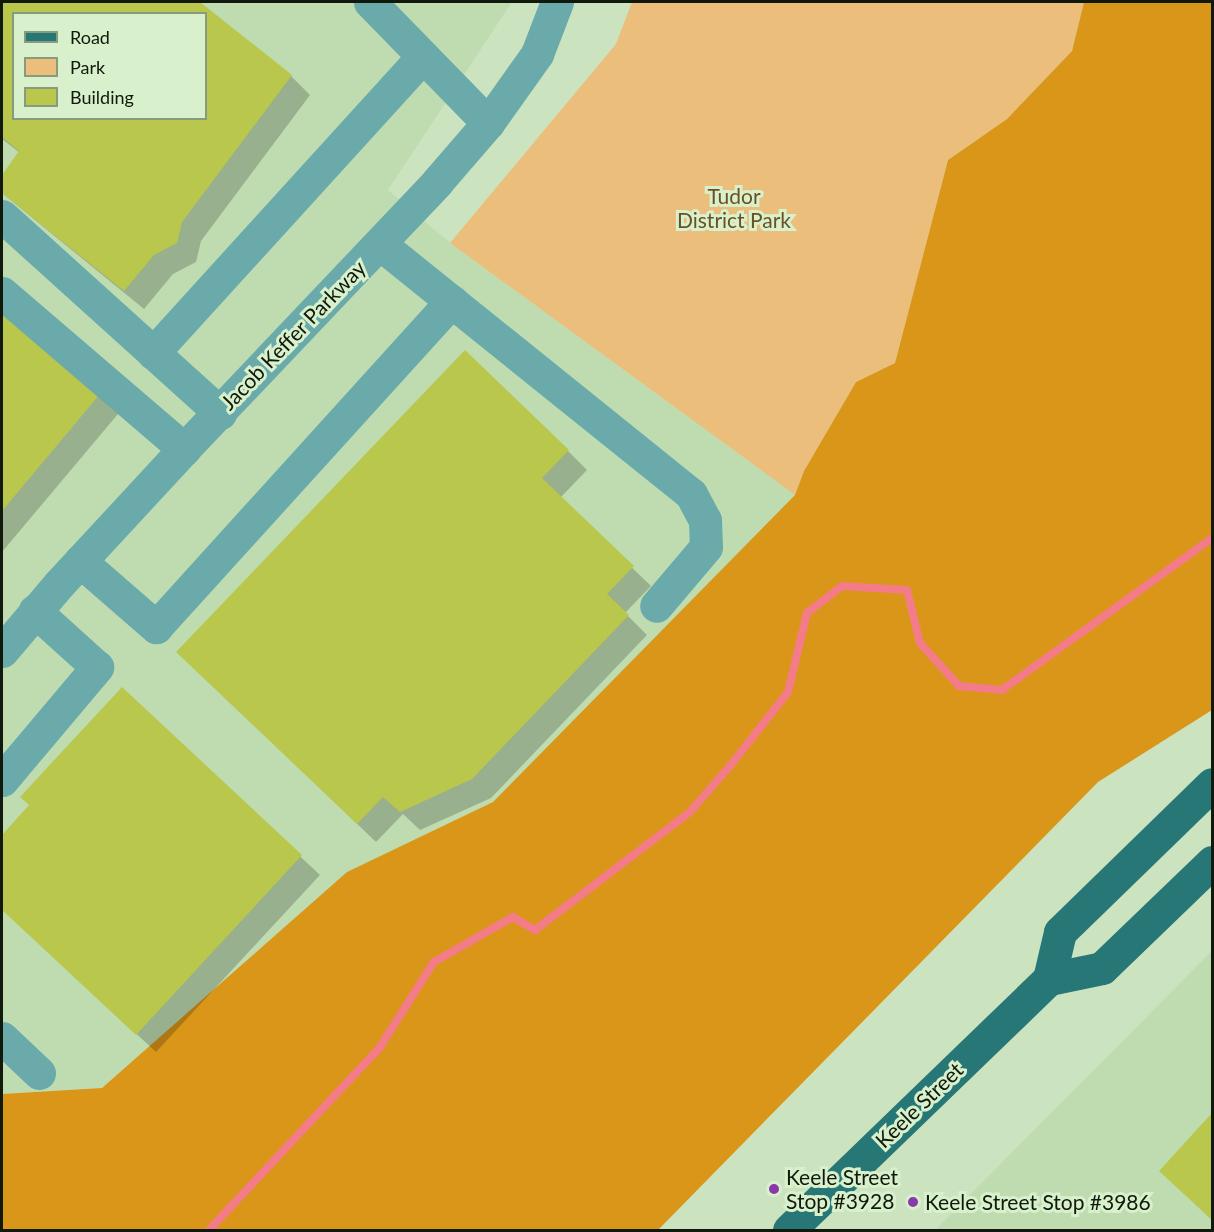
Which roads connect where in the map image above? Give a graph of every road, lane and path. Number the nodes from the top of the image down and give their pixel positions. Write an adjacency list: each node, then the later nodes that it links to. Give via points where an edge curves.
1 (370, 2): 3 (street)
2 (558, 2): 4 (street, Jacob Keffer Parkway, via 537,54)
3 (423, 56): 4 (street); 9 (street)
4 (488, 123): 6 (street, Jacob Keffer Parkway)
5 (2, 216): 9 (street)
6 (380, 243): 8 (street); 10 (street, Jacob Keffer Parkway)
7 (2, 293): 11 (street)
8 (452, 301): 12 (street, via 156,627); 13 (street, via 692,494 705,520 706,547)
9 (153, 353): 10 (street)
10 (220, 413): 11 (street, Jacob Keffer Parkway)
11 (184, 449): 12 (street, Jacob Keffer Parkway)
12 (80, 561): 14 (street, Jacob Keffer Parkway)
13 (656, 606)
14 (35, 611): 15 (street, Jacob Keffer Parkway); 16 (street, via 97,667)
15 (2, 651)
16 (2, 780)
17 (1212, 784): 19 (main road, via 1060,932)
18 (1212, 862): 19 (main road, via 1102,968)
19 (1049, 980): 22 (main road, Keele Street)
20 (2, 1038): 21 (street)
21 (39, 1073)
22 (789, 1230)

